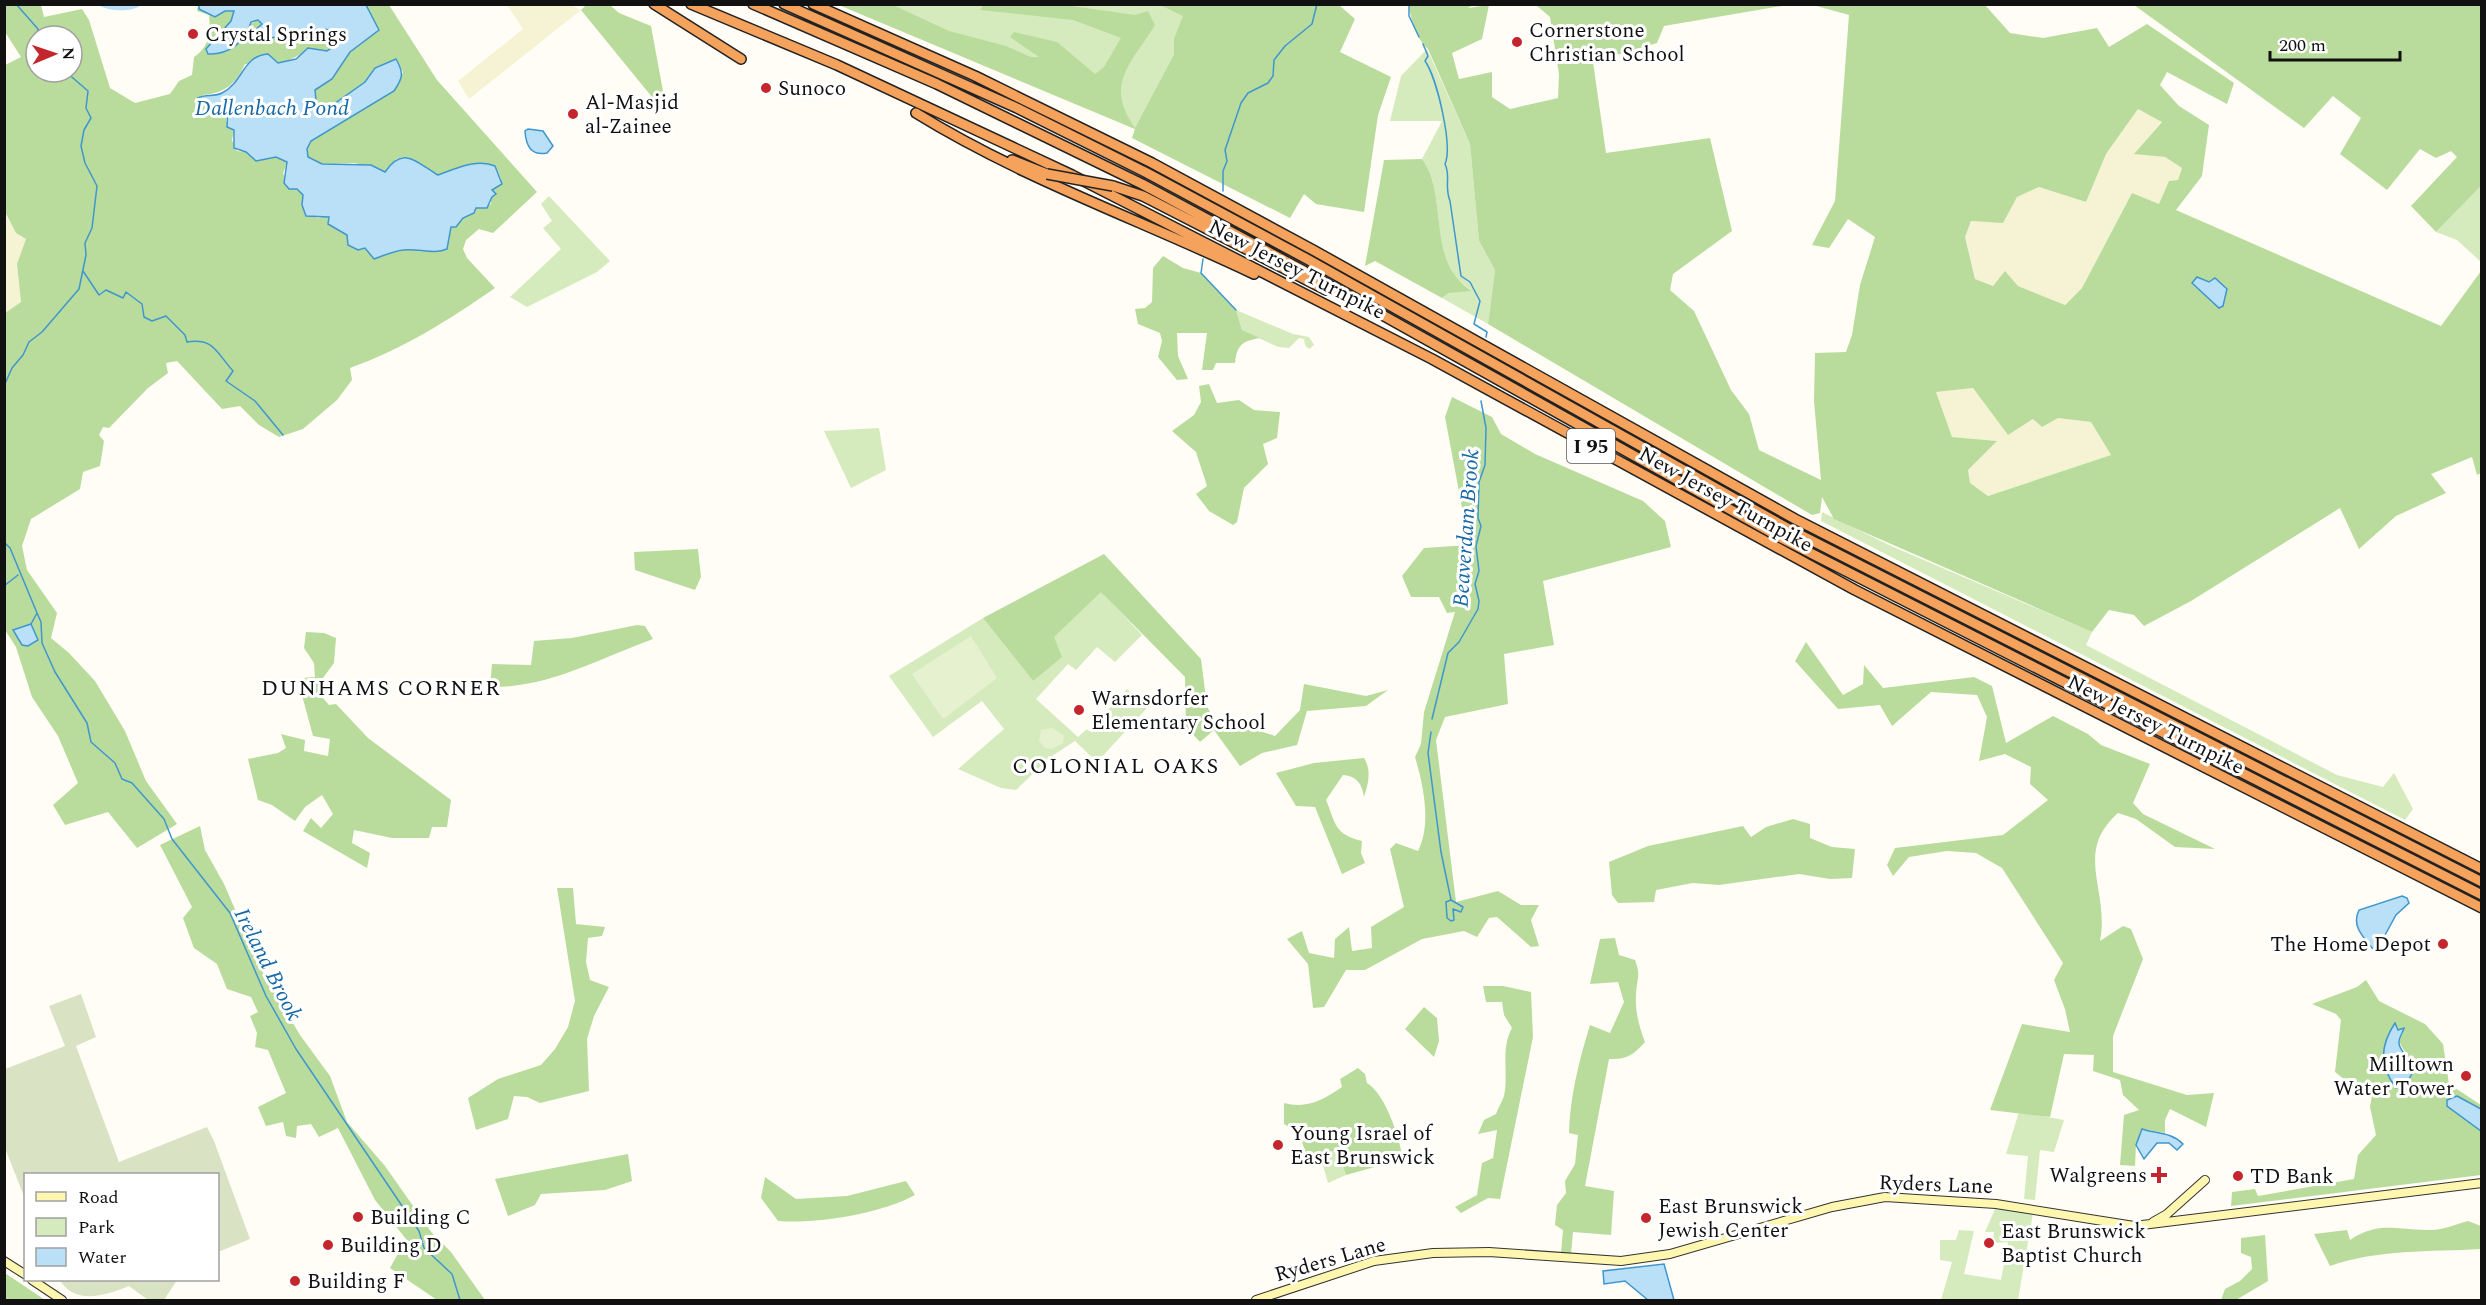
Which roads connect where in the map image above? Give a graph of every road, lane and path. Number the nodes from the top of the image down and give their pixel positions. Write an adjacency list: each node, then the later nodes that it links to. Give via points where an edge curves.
1 (654, 4): 6 (highway)
2 (691, 4): 8 (highway, New Jersey Turnpike / I 95, via 1005,142)
3 (753, 4): 7 (highway, New Jersey Turnpike / I 95, via 937,84 1083,154)
4 (784, 4): 10 (highway, New Jersey Turnpike / I 95, via 964,84 1147,173 1789,529)
5 (813, 4): 9 (highway, New Jersey Turnpike / I 95, via 975,76 1152,163 1795,519)
6 (741, 59)
7 (1438, 347): 8 (highway, bridge, via 1143,196 1113,186 1047,174 916,113 1040,181 1180,239); 11 (highway, New Jersey Turnpike / I 95, via 1783,539)
8 (1432, 359): 12 (highway, New Jersey Turnpike / I 95, via 1855,590)
9 (2481, 869)
10 (2481, 882)
11 (2481, 895)
12 (2481, 908)
13 (2205, 1180): 15 (main road)
14 (2481, 1184): 15 (main road, Ryders Lane)
15 (2151, 1223): 20 (main road, Ryders Lane, via 2118,1225 2034,1208 1885,1197 1821,1209 1670,1254 1621,1261 1489,1252 1432,1253 1374,1261)
16 (4, 1261): 17 (main road)
17 (24, 1274)
18 (34, 1281): 19 (main road)
19 (62, 1300)
20 (1256, 1300)

